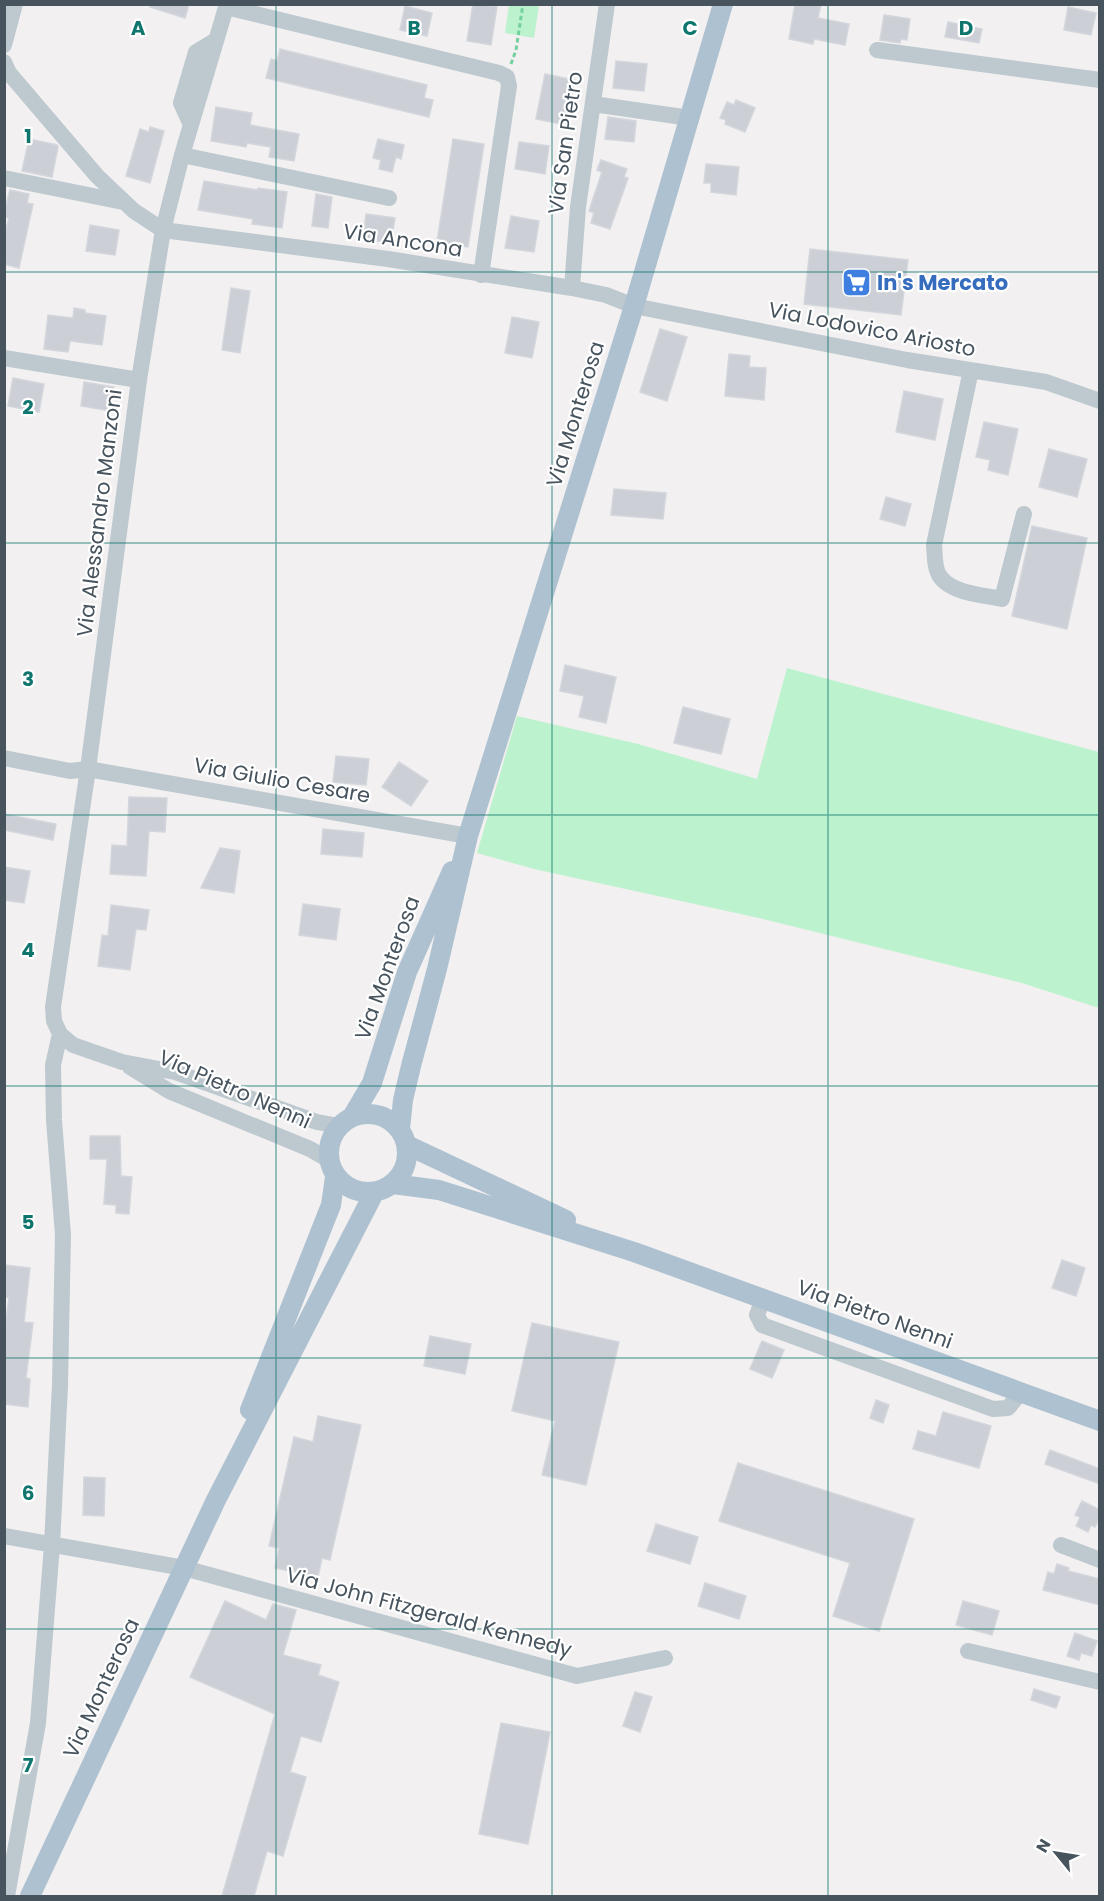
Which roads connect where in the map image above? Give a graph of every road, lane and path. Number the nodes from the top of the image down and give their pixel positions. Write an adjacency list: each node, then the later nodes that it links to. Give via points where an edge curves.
1 (15, 4): 6 (street)
2 (524, 4): 9 (path)
3 (607, 4): 11 (street, Via San Pietro)
4 (723, 4): 12 (main road, Via Monterosa)
5 (227, 6): 9 (street); 13 (street, Via Alessandro Manzoni)
6 (4, 45)
7 (878, 50): 10 (street)
8 (4, 62): 16 (street, via 9,73 97,176)
9 (507, 77): 18 (street, via 509,86)
10 (1100, 80)
11 (593, 104): 12 (street); 19 (street, Via San Pietro, via 578,207)
12 (690, 118): 20 (main road, Via Monterosa)
13 (182, 155): 15 (street); 17 (street, Via Alessandro Manzoni)
14 (4, 178): 16 (street)
15 (389, 198)
16 (124, 202): 17 (street)
17 (163, 230): 18 (street, Via Ancona); 23 (street, Via Alessandro Manzoni)
18 (481, 275): 19 (street, Via Ancona)
19 (572, 288): 20 (street, Via Ancona)
20 (634, 306): 22 (street, Via Lodovico Ariosto); 28 (main road, Via Monterosa)
21 (4, 358): 23 (street)
22 (971, 370): 24 (street, Via Lodovico Ariosto, via 1047,382); 25 (street, via 934,545 938,573 946,585 1002,599)
23 (139, 380): 27 (street, Via Alessandro Manzoni)
24 (1100, 402)
25 (1023, 514)
26 (4, 758): 27 (street, Via Giulio Cesare, via 70,771)
27 (88, 769): 28 (street, Via Giulio Cesare); 29 (street, Via Alessandro Manzoni, via 53,1007)
28 (468, 836): 31 (main road, Via Monterosa, via 407,972 372,1083); 32 (main road, Via Monterosa, via 402,1100)
29 (60, 1034): 30 (street, Via Pietro Nenni, via 73,1045); 40 (street, via 53,1065 63,1235)
30 (122, 1062): 31 (street, Via Pietro Nenni, via 175,1072 317,1122); 33 (street, Via Pietro Nenni, via 169,1091 310,1149)
31 (345, 1122): 32 (main road, via 367,1113 385,1117); 33 (main road, via 330,1142)
32 (403, 1137): 34 (main road, via 407,1159); 36 (main road, Via Pietro Nenni)
33 (332, 1168): 35 (main road, via 345,1186); 38 (main road, Via Monterosa, via 331,1205)
34 (393, 1184): 35 (main road); 36 (main road, Via Pietro Nenni, via 439,1190)
35 (374, 1192): 38 (main road, Via Monterosa)
36 (634, 1252): 37 (main road, Via Pietro Nenni)
37 (1100, 1421)
38 (216, 1500): 43 (main road, Via Monterosa)
39 (4, 1536): 40 (street, Via John Fitzgerald Kennedy)
40 (52, 1545): 43 (street, Via John Fitzgerald Kennedy); 47 (street, via 38,1723)
41 (1061, 1545): 42 (street)
42 (1100, 1560)
43 (184, 1568): 45 (street, Via John Fitzgerald Kennedy, via 577,1676); 48 (main road, Via Monterosa)
44 (968, 1651): 46 (street)
45 (664, 1658)
46 (1100, 1682)
47 (7, 1896)
48 (30, 1896)

